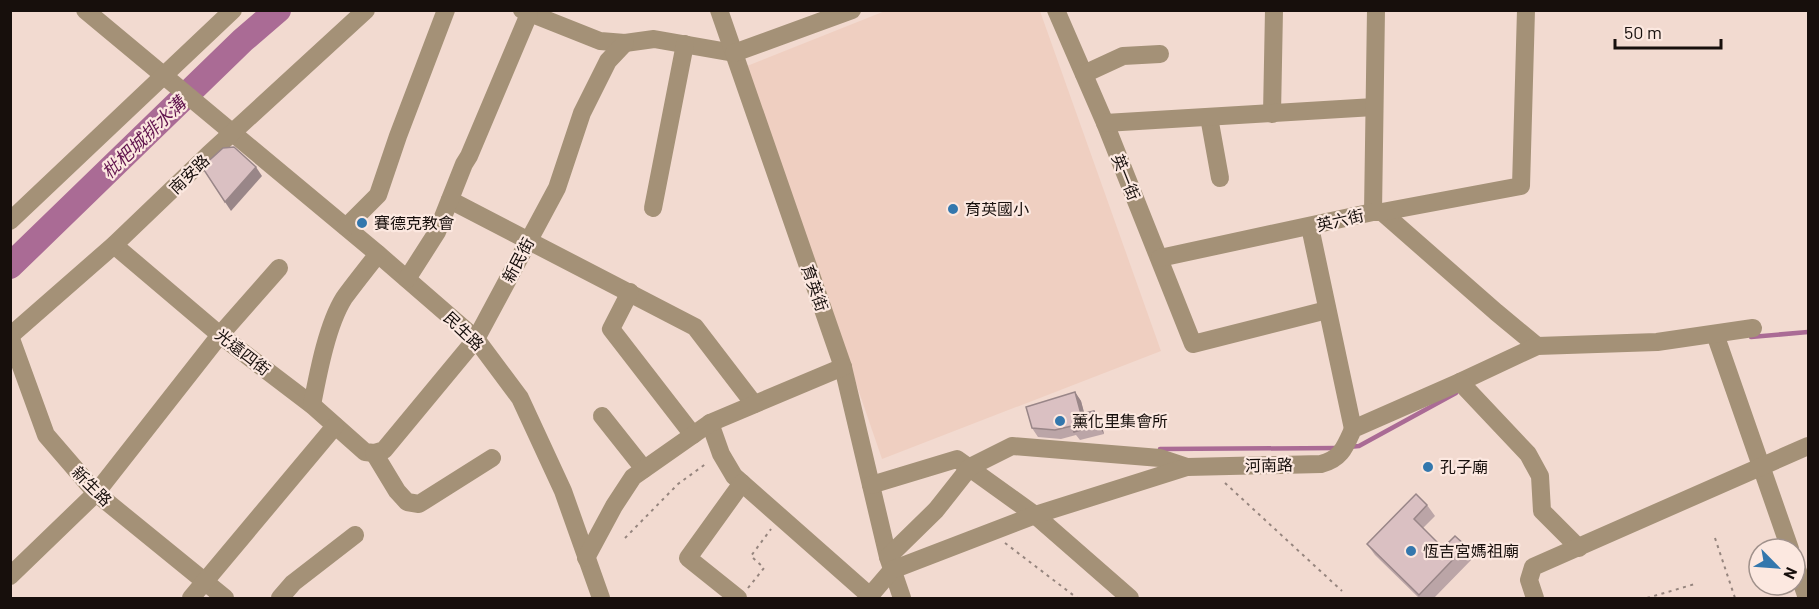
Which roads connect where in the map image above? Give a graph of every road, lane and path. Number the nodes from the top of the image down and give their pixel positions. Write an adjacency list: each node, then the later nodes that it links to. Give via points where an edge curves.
1 (85, 10): 18 (street)
2 (233, 10): 18 (street)
3 (366, 10): 23 (street, 南安路)
4 (446, 10): 29 (street, via 378,195)
5 (719, 10): 15 (street, 育英街)
6 (852, 10): 12 (street)
7 (1056, 10): 17 (street, 英一街)
8 (1274, 10): 20 (street)
9 (1377, 10): 19 (street)
10 (1526, 10): 27 (street, 英六街, via 1521,186)
11 (525, 12): 13 (street, via 600,41); 25 (street)
12 (814, 17): 15 (street)
13 (625, 43): 14 (street, via 654,39); 31 (street, 新民街, via 608,61 582,113 557,188)
14 (685, 44): 15 (street); 26 (street)
15 (734, 53): 45 (street, 育英街)
16 (1160, 54): 17 (street, via 1123,56)
17 (1084, 74): 22 (street, 英一街)
18 (166, 78): 23 (street, 民生路); 28 (street)
19 (1374, 107): 20 (street); 27 (street)
20 (1272, 114): 21 (street)
21 (1209, 117): 22 (street); 24 (street)
22 (1105, 123): 34 (street, 英一街)
23 (229, 132): 29 (street, 民生路); 32 (street, 南安路)
24 (1220, 178)
25 (450, 200): 31 (street); 36 (street, via 437,232)
26 (653, 208)
27 (1378, 212): 30 (street, 英六街); 44 (street)
28 (10, 220)
29 (346, 227): 33 (street, 民生路)
30 (1310, 227): 34 (street, 英六街); 38 (street)
31 (529, 240): 37 (street); 43 (street, 新民街)
32 (114, 245): 41 (street, 光遠四街); 42 (street, 南安路)
33 (378, 254): 36 (street, 民生路); 48 (street, via 343,300 332,325)
34 (1160, 258): 38 (street, 英一街, via 1193,344)
35 (279, 268): 41 (street)
36 (406, 279): 43 (street, 民生路)
37 (630, 292): 47 (street, via 695,327); 53 (street, via 611,329)
38 (1328, 310): 52 (street)
39 (1753, 328): 40 (street)
40 (1715, 334): 44 (street, via 1657,342); 58 (street)
41 (220, 335): 48 (street, 光遠四街); 65 (street)
42 (11, 336): 65 (street, 新生路, via 46,435)
43 (476, 339): 55 (street, 新民街, via 384,450); 74 (street, 民生路, via 520,398 563,491)
44 (1537, 346): 46 (street)
45 (843, 367): 47 (street); 64 (street, 育英街)
46 (1460, 382): 52 (street); 73 (street, via 1528,454 1540,476 1542,511)
47 (754, 404): 50 (street)
48 (312, 405): 51 (street, 光遠四街)
49 (602, 416): 62 (street)
50 (710, 423): 53 (street); 56 (street)
51 (335, 426): 55 (street, 光遠四街, via 365,452); 77 (street)
52 (1353, 429): 61 (street, 河南路, via 1342,454 1333,461)
53 (693, 435): 62 (street)
54 (1809, 446): 58 (street)
55 (374, 453): 57 (street, via 397,491 407,502 419,504)
56 (721, 454): 63 (street); 71 (path, via 678,484)
57 (492, 458)
58 (1761, 466): 70 (street); 73 (street)
59 (970, 467): 60 (street, via 1012,446 1160,458); 64 (street, via 957,459); 66 (street); 75 (street)
60 (1187, 467): 61 (street, 河南路); 66 (street, 河南路)
61 (1207, 467): 79 (path)
62 (644, 469): 74 (street, via 633,477 614,506)
63 (742, 483): 67 (street); 80 (street, via 688,558)
64 (871, 485): 75 (street, 育英街)
65 (96, 494): 76 (street); 77 (street, 新生路)
66 (1035, 515): 68 (street, 河南路); 88 (street)
67 (780, 517): 80 (path, via 751,556 764,568); 81 (street)
68 (991, 532): 75 (street, 河南路); 87 (path)
69 (355, 535): 84 (street, via 293,583)
70 (1786, 537)
71 (625, 538)
72 (1715, 538): 91 (path)
73 (1579, 548): 89 (street, via 1533,567 1529,580)
74 (586, 558): 85 (street, 民生路)
75 (890, 564): 81 (street, 河南路); 86 (street, 育英街)
76 (10, 576)
77 (205, 582): 82 (street); 83 (street, 新生路)
78 (1695, 584): 90 (path)
79 (1342, 591)
80 (742, 595)
81 (869, 597)
82 (191, 598)
83 (225, 598)
84 (280, 598)
85 (601, 598)
86 (902, 598)
87 (1077, 598)
88 (1130, 598)
89 (1535, 598)
90 (1647, 598)
91 (1735, 598)

